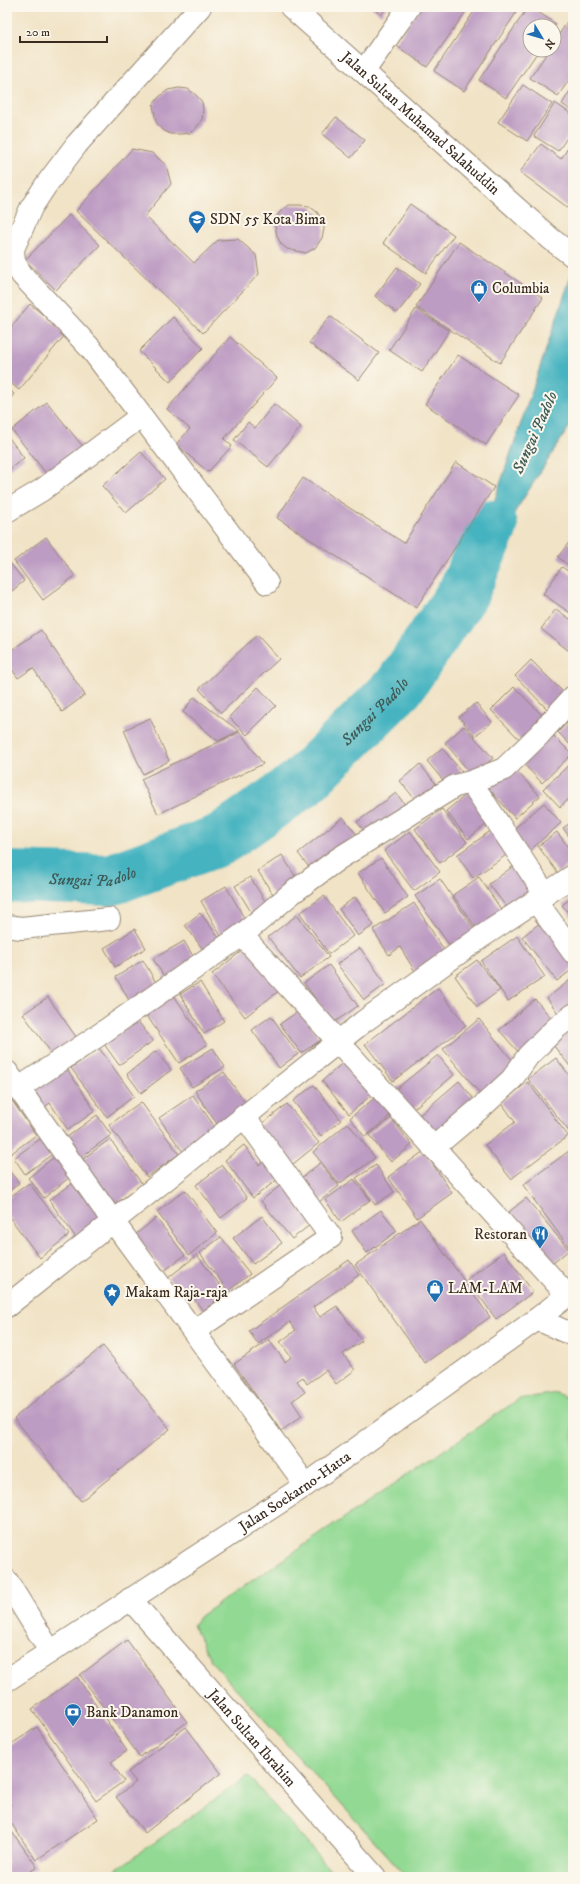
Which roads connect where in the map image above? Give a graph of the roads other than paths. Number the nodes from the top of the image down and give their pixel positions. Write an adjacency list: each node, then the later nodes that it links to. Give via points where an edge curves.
1 (200, 7): 6 (main road, via 77,144 31,208 13,249 14,262 22,275 91,349)
2 (291, 7): 4 (main road, Jalan Sultan Muhamad Salahuddin)
3 (409, 7): 4 (main road)
4 (364, 70): 5 (main road, Jalan Sultan Muhamad Salahuddin)
5 (573, 256)
6 (141, 416): 7 (main road, via 42,490); 8 (main road)
7 (7, 511)
8 (267, 583)
9 (573, 697): 10 (main road, via 504,769)
10 (471, 782): 12 (main road); 15 (main road, via 455,786 338,859)
11 (573, 876): 12 (main road)
12 (541, 898): 16 (main road); 18 (main road, via 481,937)
13 (109, 919): 14 (main road, via 21,928)
14 (7, 926)
15 (242, 935): 18 (main road); 19 (main road, via 99,1035)
16 (573, 952)
17 (573, 1015): 21 (main road, via 528,1056 512,1079)
18 (338, 1041): 20 (main road); 21 (main road)
19 (12, 1082): 22 (main road)
20 (244, 1116): 22 (main road); 26 (main road, via 330,1237)
21 (433, 1148): 23 (main road)
22 (112, 1220): 24 (main road); 26 (main road)
23 (570, 1293): 25 (main road, Jalan Soekarno-Hatta)
24 (7, 1306)
25 (537, 1319): 27 (main road); 28 (main road, Jalan Soekarno-Hatta)
26 (194, 1331): 28 (main road)
27 (573, 1335)
28 (306, 1485): 30 (main road, Jalan Soekarno-Hatta)
29 (7, 1581): 31 (main road)
30 (130, 1599): 31 (main road, Jalan Soekarno-Hatta); 33 (main road, Jalan Sultan Ibrahim)
31 (50, 1651): 32 (main road, Jalan Soekarno-Hatta)
32 (7, 1680)
33 (374, 1877)

